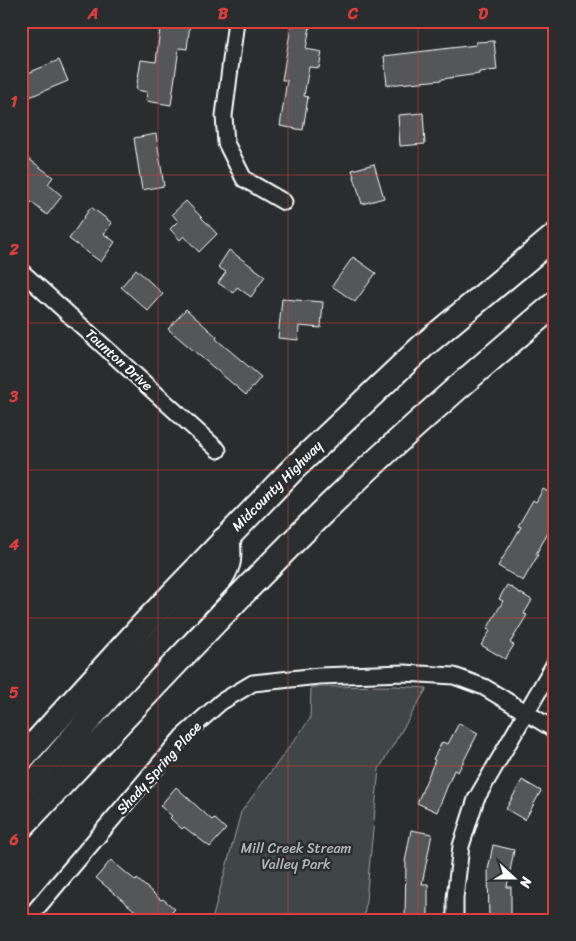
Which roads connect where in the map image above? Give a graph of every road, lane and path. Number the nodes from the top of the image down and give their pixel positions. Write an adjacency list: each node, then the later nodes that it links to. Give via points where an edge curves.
1 (236, 21): 2 (street, via 224,116 226,143 244,179)
2 (284, 202)
3 (555, 236): 7 (main road, Midcounty Highway, via 423,346 295,467)
4 (21, 271): 6 (street, Taunton Drive)
5 (555, 304): 13 (main road, via 456,387 330,505 181,656)
6 (218, 450)
7 (224, 540): 11 (main road, Midcounty Highway); 12 (main road, via 228,544 229,557 221,577 108,697)
8 (555, 663): 9 (street)
9 (526, 713): 10 (street, Shady Spring Place); 14 (street, Shady Spring Place, via 484,687 454,676 404,673 319,676 253,683 222,702 184,736); 15 (street, via 476,799 461,846)
10 (555, 730)
11 (21, 759)
12 (21, 799)
13 (21, 827)
14 (27, 920)
15 (455, 920)

